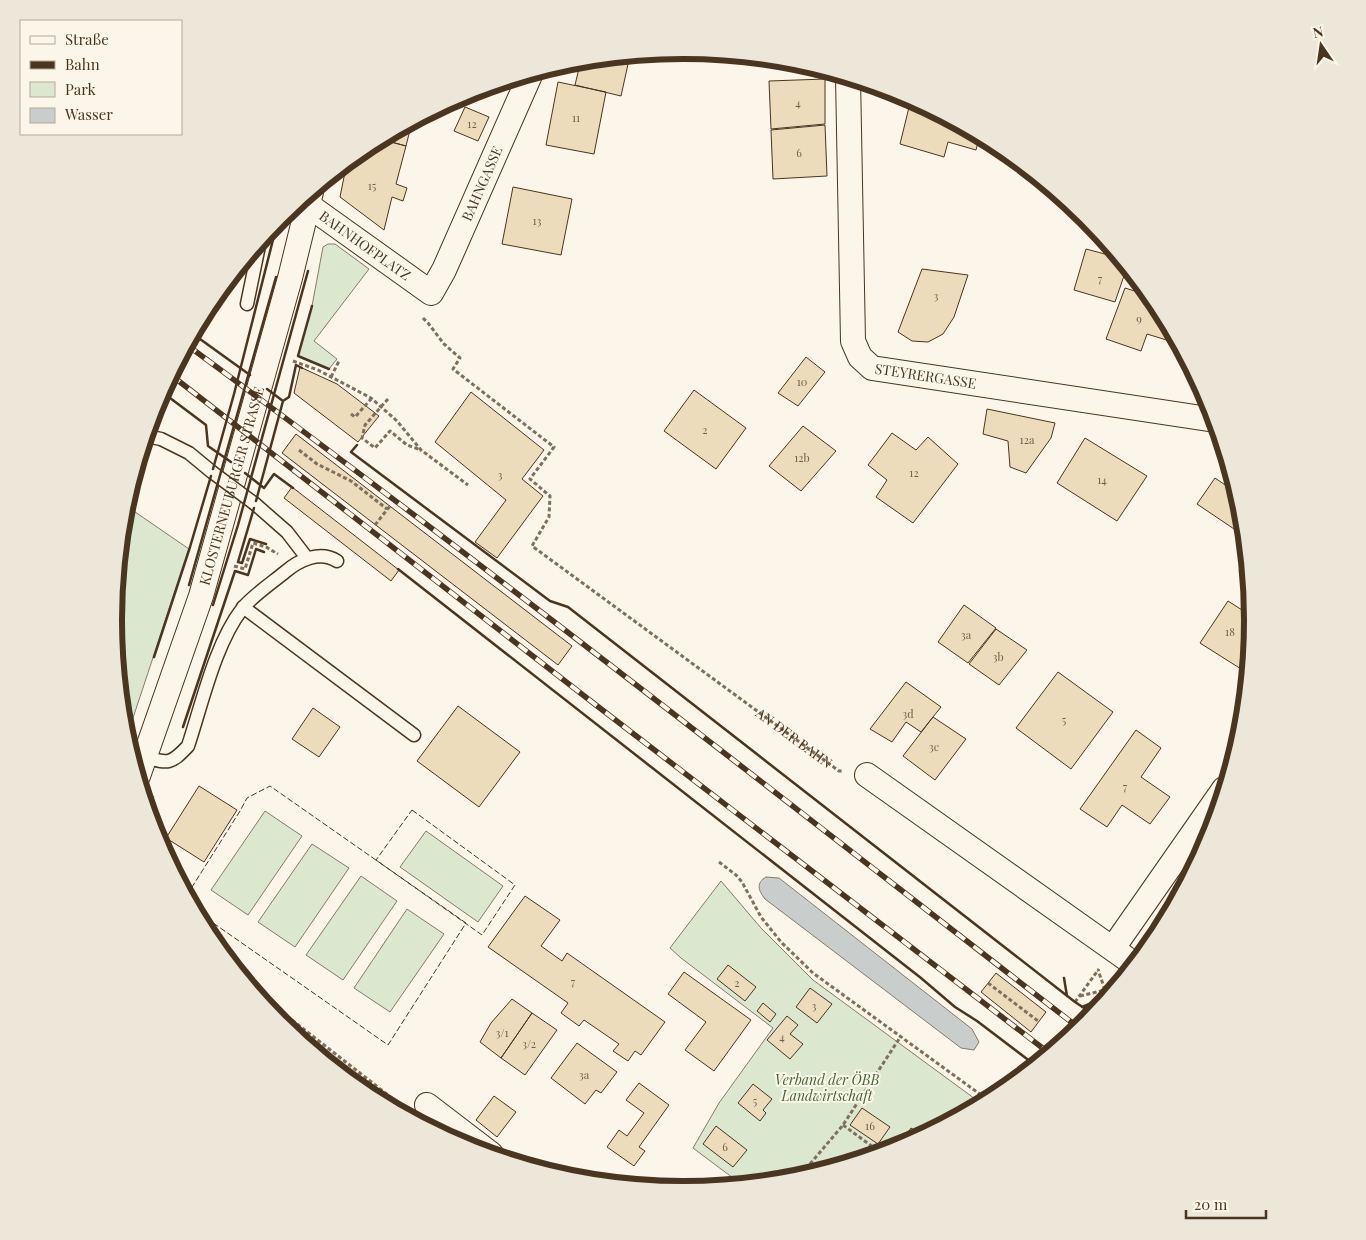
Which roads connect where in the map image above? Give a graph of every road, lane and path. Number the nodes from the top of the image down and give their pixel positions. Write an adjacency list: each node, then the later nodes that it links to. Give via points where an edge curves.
1 (528, 81): 6 (street, BAHNGASSE)
2 (848, 84): 16 (street, STEYRERGASSE, via 853,341 860,356 872,368)
3 (308, 202): 6 (street, BAHNHOFPLATZ)
4 (304, 207): 30 (street, KLOSTERNEUBURGER STRASSE, via 290,278 201,596)
5 (257, 255): 7 (lane)
6 (431, 293)
7 (247, 304)
8 (421, 317): 32 (path, AN DER BAHN, via 460,358 453,369 554,447 530,479 550,496 550,517 532,546 839,771)
9 (339, 361): 11 (path)
10 (300, 362): 11 (path)
11 (331, 377): 12 (path)
12 (371, 398): 14 (path); 15 (path, via 355,417)
13 (388, 399): 14 (path)
14 (381, 407): 19 (path, via 406,430); 19 (path, via 365,425 362,438 375,448 390,431 407,445)
15 (351, 414)
16 (1207, 419)
17 (153, 437): 25 (lane, bridge, via 189,453 255,504 287,532)
18 (299, 450): 22 (path, via 389,508)
19 (421, 450): 20 (path)
20 (468, 485)
21 (378, 513): 22 (path)
22 (382, 516): 23 (path)
23 (375, 525)
24 (266, 548): 27 (path, via 253,543 245,569)
25 (307, 558): 26 (lane, via 328,556); 28 (lane, via 294,564)
26 (337, 561)
27 (231, 565)
28 (243, 607): 29 (lane); 31 (lane, via 222,641 188,746 176,760)
29 (414, 735)
30 (139, 758)
31 (140, 762)
32 (867, 774): 35 (street)
33 (1212, 807): 35 (street)
34 (719, 862): 45 (path, via 742,882 766,923 813,973)
35 (1113, 948): 36 (street)
36 (1129, 960)
37 (1098, 970): 40 (path)
38 (988, 982): 44 (path)
39 (1089, 983): 41 (path)
40 (1103, 991): 41 (path)
41 (1080, 996): 42 (path)
42 (1075, 1002)
43 (280, 1011): 47 (path)
44 (1038, 1021)
45 (901, 1036): 46 (path); 49 (path)
46 (982, 1095)
47 (400, 1104)
48 (427, 1105): 50 (street)
49 (842, 1124): 51 (path); 52 (path)
50 (474, 1141)
51 (873, 1147)
52 (810, 1164)

